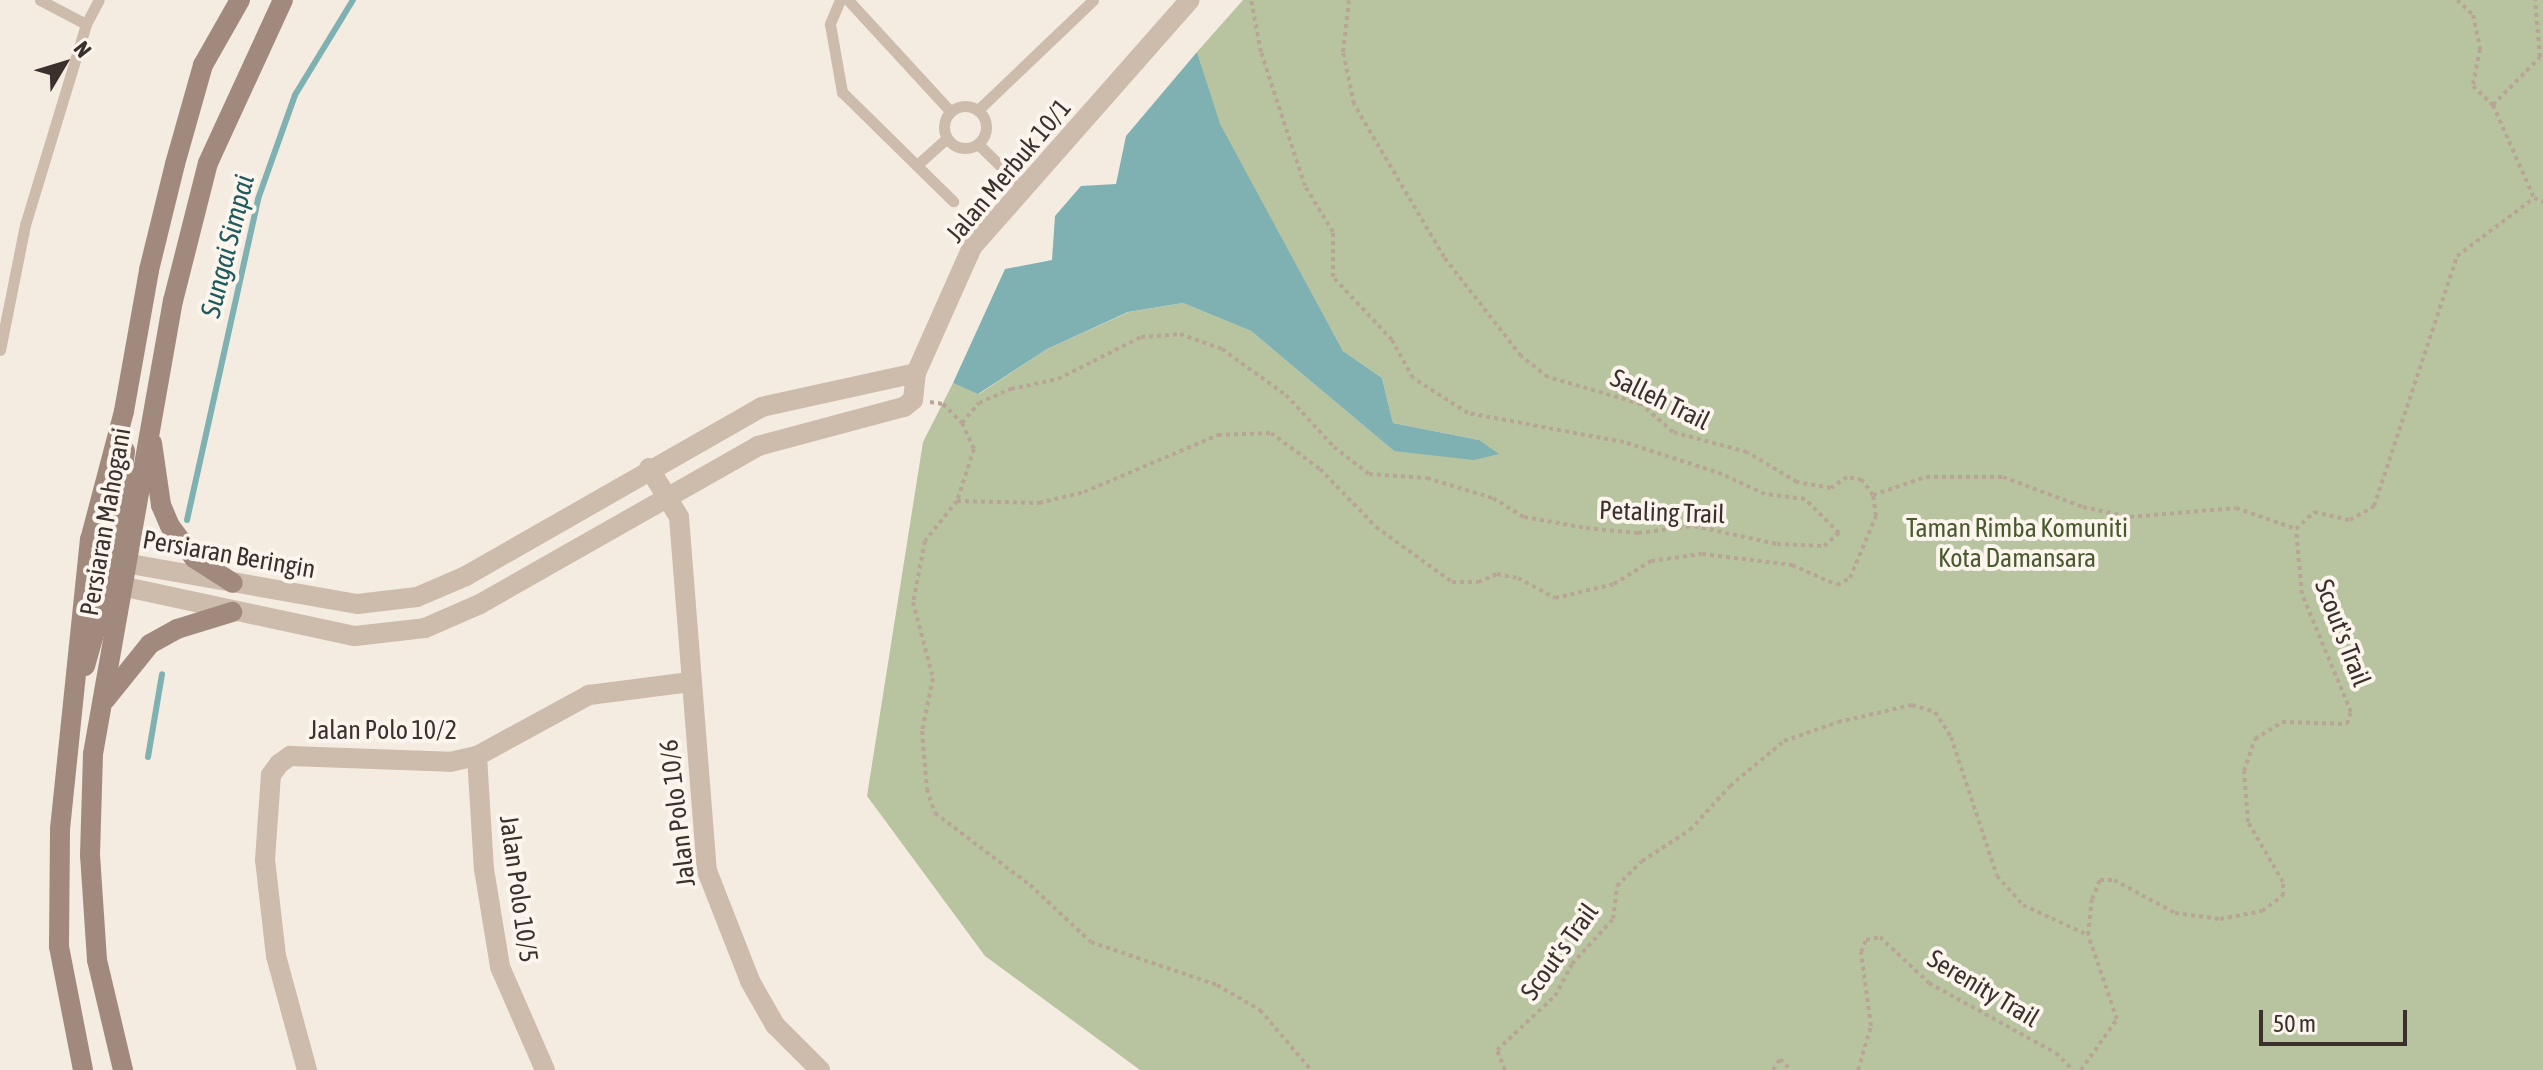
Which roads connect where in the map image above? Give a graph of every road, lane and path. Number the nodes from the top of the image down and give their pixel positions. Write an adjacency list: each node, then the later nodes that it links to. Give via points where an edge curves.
1 (40, 0): 13 (lane)
2 (99, 0): 13 (lane)
3 (240, 0): 27 (main road, Persiaran Mahogani, via 203,65 175,164 149,270)
4 (283, 0): 28 (main road, Persiaran Mahogani, via 208,163)
5 (840, 0): 19 (lane, via 830,24 842,92)
6 (848, 0): 16 (lane)
7 (1093, 0): 15 (lane)
8 (1190, 0): 20 (street, Jalan Merbuk 10/1)
9 (1251, 0): 29 (path, Petaling Trail, via 1261,52 1305,186 1333,232 1333,277 1392,340 1413,378 1468,413 1624,442 1765,494 1805,499 1839,533 1824,546 1777,544 1694,526 1638,533 1586,528 1524,517 1493,498 1427,478 1369,474 1334,447 1286,395 1222,349 1180,334 1141,337 1058,379 1011,389 979,403)
10 (1349, 0): 31 (path, Salleh Trail, via 1343,52 1354,104 1444,257 1521,356 1548,377 1627,398 1673,432 1747,452 1797,482 1831,488 1847,477 1862,480)
11 (2457, 0): 14 (path, via 2473,15 2480,49 2473,86)
12 (2535, 0): 14 (path, via 2540,57)
13 (86, 24): 24 (lane, via 25,225)
14 (2493, 105): 21 (path)
15 (978, 110): 16 (lane, via 964,105); 18 (lane, via 986,126)
16 (950, 111): 17 (lane, via 943,124)
17 (947, 138): 18 (lane, via 958,147); 19 (lane)
18 (978, 144): 20 (lane)
19 (917, 165): 22 (lane)
20 (1024, 189): 25 (street, Jalan Merbuk 10/1, via 972,247)
21 (2534, 198): 23 (path); 34 (path, via 2457,256 2374,506 2350,520 2314,512)
22 (953, 201)
23 (2543, 202)
24 (0, 350)
25 (916, 373): 26 (street, Jalan Merbuk 10/1); 30 (street, Persiaran Beringin, via 762,407)
26 (913, 400): 29 (path, via 943,404); 32 (street, Persiaran Beringin, via 904,407 758,446)
27 (124, 411): 35 (main road); 40 (main road, Persiaran Mahogani, via 90,540)
28 (149, 423): 35 (main road, Persiaran Mahogani); 36 (main road, via 161,505 170,526 194,558)
29 (962, 423): 33 (path, via 974,449)
30 (649, 468): 32 (street); 36 (street, Persiaran Beringin, via 466,576 417,597 357,604)
31 (1873, 495): 33 (path, via 1876,516 1866,549 1850,578 1837,585 1792,565 1702,554 1651,561 1602,589 1555,598 1518,578 1497,574 1478,582 1452,582 1376,527 1320,469 1271,433 1218,435 1084,492 1039,503); 34 (path, via 1926,477 2003,477 2083,507 2130,517 2236,508)
32 (670, 497): 37 (street, Persiaran Beringin, via 480,604 425,628 355,636); 38 (street, Jalan Polo 10/6, via 679,517)
33 (957, 501): 48 (path, via 925,541 913,602 933,678 922,731 927,789 935,813 1030,885 1091,942 1217,985 1260,1010)
34 (2296, 529): 42 (path, Scout's Trail, via 2302,594 2351,712 2347,724 2282,722 2255,739 2244,771 2248,822 2283,882 2283,896 2262,911 2220,919 2175,913 2114,880 2100,880)
35 (119, 573): 36 (street, Persiaran Beringin); 37 (street, Persiaran Beringin); 39 (main road, Persiaran Mahogani); 40 (main road)
36 (233, 583)
37 (232, 612): 39 (main road, via 177,629 150,644)
38 (690, 682): 41 (street, Jalan Polo 10/2, via 589,695); 47 (street, Jalan Polo 10/6, via 707,871 720,916 775,1025)
39 (101, 705): 44 (main road, Persiaran Mahogani, via 93,754 90,855 97,960)
40 (70, 725): 43 (main road, Persiaran Mahogani, via 60,829 59,946)
41 (477, 756): 45 (street, Jalan Polo 10/2, via 450,762 290,756 271,775 265,860 276,956); 46 (street, Jalan Polo 10/5, via 484,869 500,967)
42 (2088, 935): 49 (path, Scout's Trail, via 2023,905 1997,876 1951,737 1935,712 1912,705 1838,722 1784,741 1730,786 1690,830 1642,861 1617,886 1613,919 1572,964 1555,996 1497,1050); 54 (path, via 2117,1019)
43 (83, 1070)
44 (123, 1070)
45 (307, 1070)
46 (545, 1070)
47 (820, 1070)
48 (1311, 1070)
49 (1505, 1070)
50 (1773, 1070): 51 (path, via 1780,1059)
51 (1791, 1070)
52 (1858, 1070): 53 (path, Serenity Trail, via 1871,1026 1861,952 1866,940 1880,937 1929,983 2056,1053)
53 (2073, 1070)
54 (2081, 1070)

